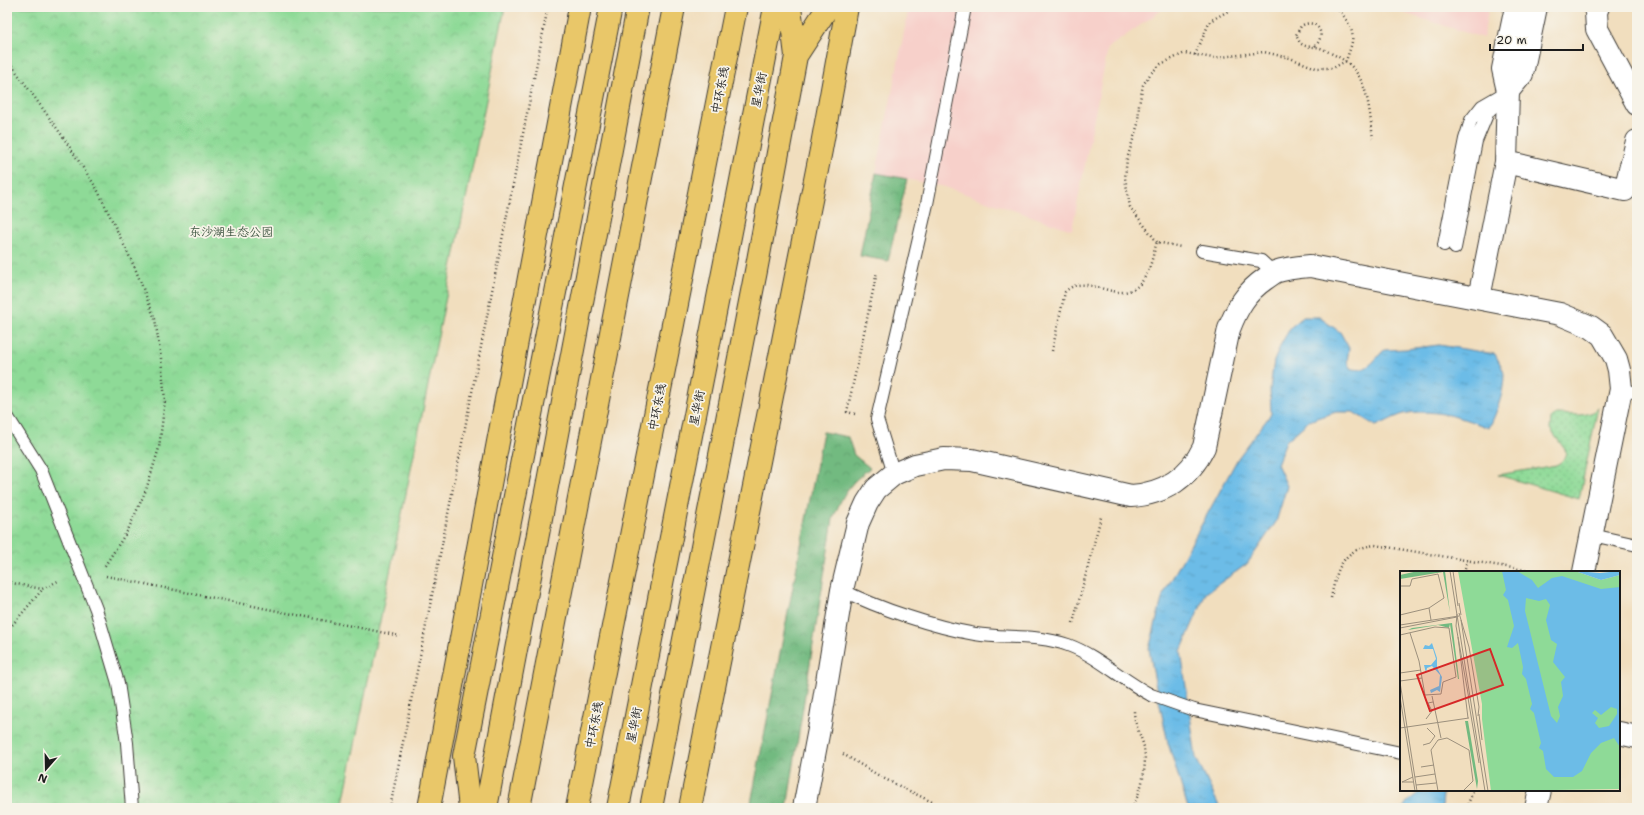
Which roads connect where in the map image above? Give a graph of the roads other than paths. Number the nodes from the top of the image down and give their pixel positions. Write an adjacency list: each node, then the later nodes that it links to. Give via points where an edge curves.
1 (580, 7): 36 (main road)
2 (611, 7): 37 (main road, via 464,756)
3 (638, 7): 38 (main road)
4 (674, 7): 39 (main road)
5 (736, 7): 40 (main road, 中环东线)
6 (775, 7): 41 (main road, 星华街)
7 (790, 7): 14 (main road)
8 (828, 7): 14 (main road)
9 (847, 7): 43 (main road)
10 (965, 7): 26 (lane, via 927,204 877,419)
11 (1516, 7): 15 (street, via 1503,69)
12 (1536, 7): 15 (street, via 1522,74)
13 (1598, 7): 16 (street, via 1597,29)
14 (796, 56): 42 (main road)
15 (1508, 91): 18 (street); 20 (lane, via 1488,112 1476,140)
16 (1637, 104)
17 (1637, 141): 19 (street)
18 (1506, 162): 19 (street); 23 (street)
19 (1631, 191)
20 (1449, 246)
21 (1202, 251): 22 (lane, via 1261,261)
22 (1274, 273): 23 (street, via 1310,266); 26 (street, via 1243,299 1235,314 1229,330 1204,447 1198,460 1180,479 1168,487 1131,496 972,460 944,459 915,465)
23 (1479, 298): 24 (street, via 1560,314 1590,327 1602,335 1616,359)
24 (1629, 391): 27 (street)
25 (7, 416): 35 (lane, via 41,470 96,609 118,683 127,743)
26 (894, 474): 30 (street, via 876,489 858,523)
27 (1592, 535): 28 (lane); 29 (street)
28 (1637, 545)
29 (1584, 571)
30 (842, 590): 33 (lane, bridge, via 888,609 968,632 1027,636 1067,645 1091,655 1132,686 1194,710); 44 (street)
31 (1620, 733): 32 (street)
32 (1637, 737)
33 (1400, 753)
34 (1540, 791): 45 (street)
35 (132, 808)
36 (429, 808)
37 (470, 808)
38 (486, 808)
39 (519, 808)
40 (577, 808)
41 (618, 808)
42 (651, 808)
43 (690, 808)
44 (804, 808)
45 (1536, 808)

